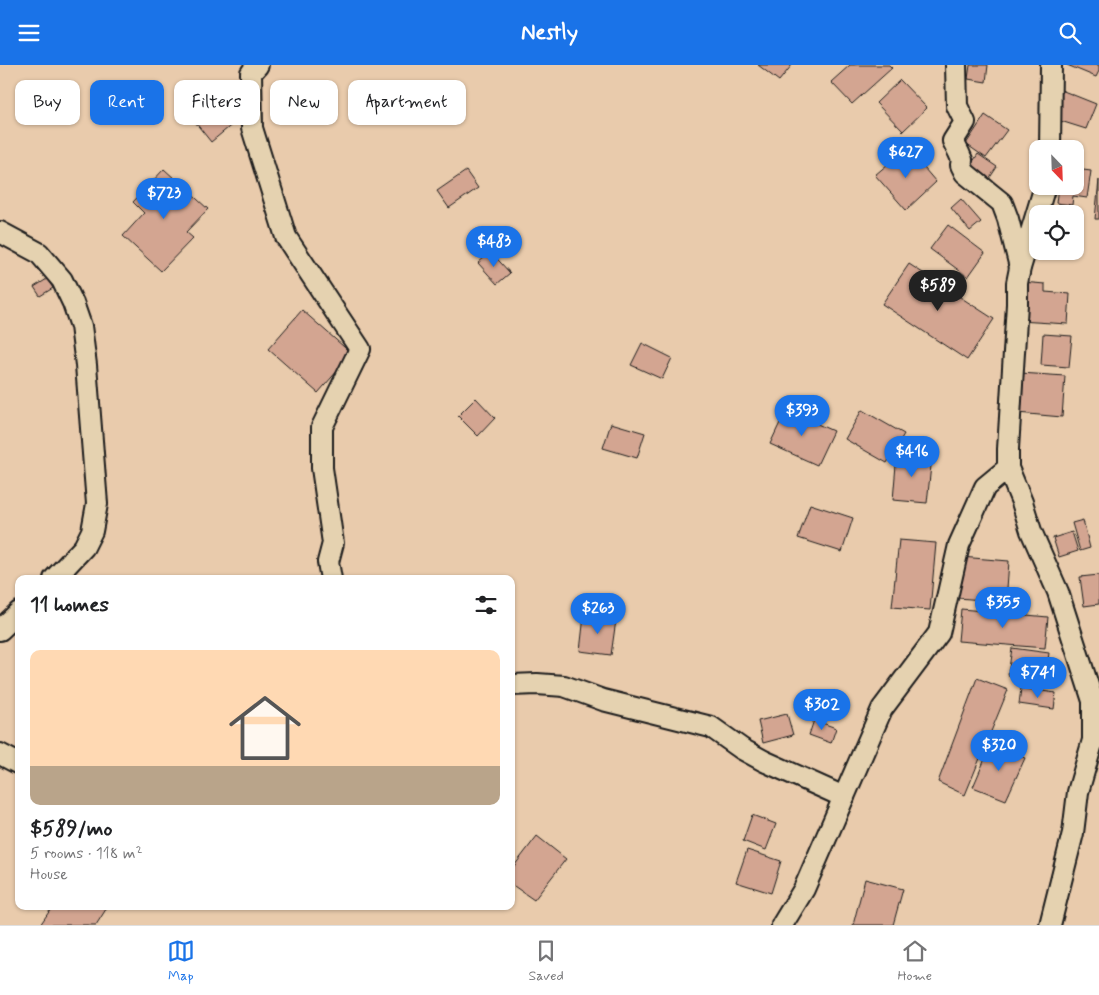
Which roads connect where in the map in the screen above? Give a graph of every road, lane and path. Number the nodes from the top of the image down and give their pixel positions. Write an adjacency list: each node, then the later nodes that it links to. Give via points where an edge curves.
1 (258, 65): 10 (street, via 251,73 252,128 286,237 360,349 322,427 322,468 334,543 328,562)
2 (956, 65): 7 (street, via 957,106 965,122 953,141 965,173 1002,203)
3 (1051, 65): 4 (street)
4 (1050, 140)
5 (1042, 195): 7 (street)
6 (0, 232): 9 (street, via 39,253 62,280 81,326 97,504 92,531 84,547)
7 (1020, 268): 8 (street)
8 (1008, 468): 14 (street, via 1058,592); 17 (street, via 985,487 959,545 939,633 882,709)
9 (58, 575)
10 (330, 575)
11 (15, 617): 12 (street)
12 (0, 630)
13 (515, 685): 17 (street, via 564,686 603,700 711,727 764,761)
14 (1096, 706): 19 (street, via 1093,740 1078,792 1073,833)
15 (0, 754): 16 (street)
16 (15, 762)
17 (844, 797): 18 (street, via 804,889)
18 (782, 925)
19 (1050, 925)

